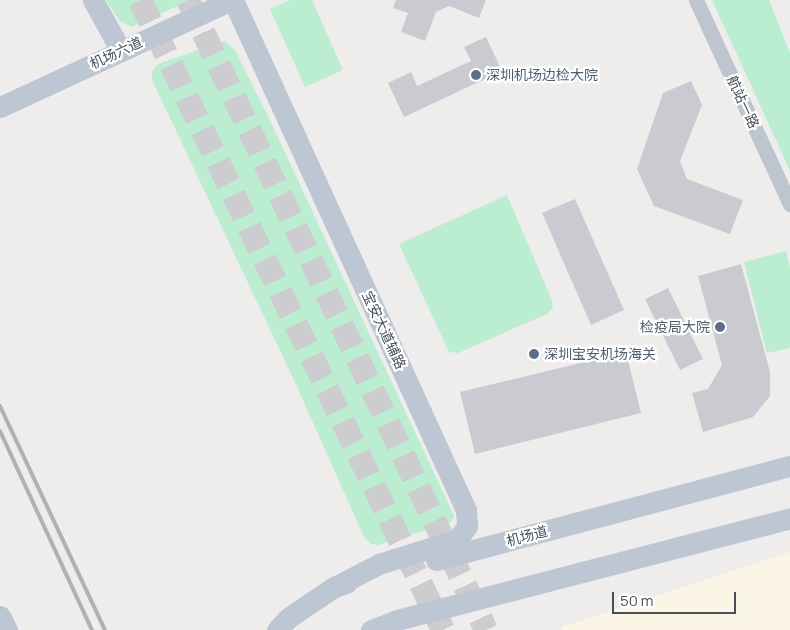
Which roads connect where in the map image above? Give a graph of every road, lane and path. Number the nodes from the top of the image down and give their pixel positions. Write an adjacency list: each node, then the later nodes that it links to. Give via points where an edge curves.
1 (93, 0): 4 (main road)
2 (232, 0): 4 (main road, 机场六道); 9 (main road, 宝安大道辅路, via 466,510 467,526 458,539 379,564)
3 (696, 0): 6 (street, 航站一路)
4 (121, 51): 5 (main road, 机场六道)
5 (0, 107)
6 (790, 204)
7 (790, 466): 9 (main road, 机场道)
8 (790, 518): 11 (main road)
9 (334, 587): 13 (main road, 机场道, via 288,618)
10 (0, 616): 12 (main road)
11 (418, 623): 14 (main road)
12 (7, 630)
13 (277, 630)
14 (371, 630)

